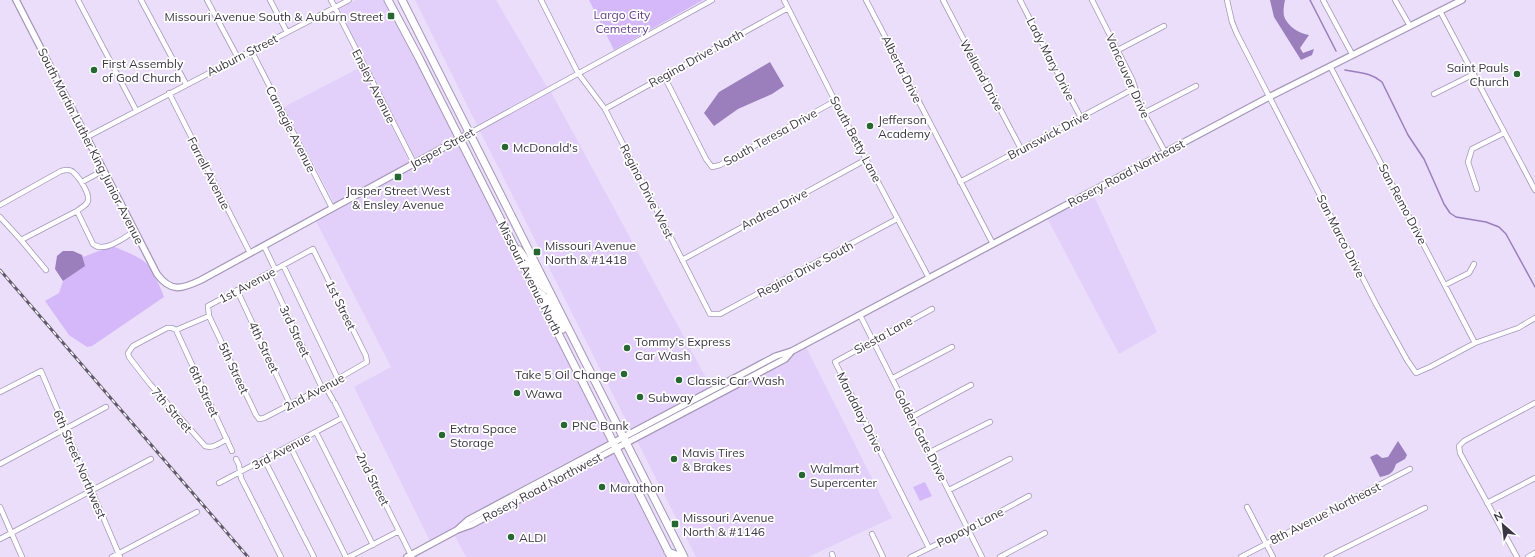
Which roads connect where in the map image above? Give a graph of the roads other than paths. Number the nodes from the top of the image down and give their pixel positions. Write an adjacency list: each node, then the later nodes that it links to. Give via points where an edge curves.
1 (16, 0): 48 (street, South Martin Luther King Junior Avenue)
2 (78, 0): 43 (street)
3 (141, 0): 35 (street)
4 (207, 0): 30 (street)
5 (270, 0): 26 (street)
6 (331, 0): 21 (street, Ensley Avenue)
7 (349, 0): 21 (street, Auburn Street)
8 (388, 0): 49 (main road, Missouri Avenue North)
9 (402, 0): 46 (main road, Missouri Avenue North)
10 (541, 0): 32 (street, Regina Drive West)
11 (712, 0): 32 (street, Jasper Street)
12 (784, 0): 22 (street, South Betty Lane)
13 (866, 0): 56 (street, Alberta Drive)
14 (943, 0): 50 (street, Welland Drive)
15 (1020, 0): 45 (street, Lady Mary Drive)
16 (1092, 0): 28 (street, Vancouver Drive)
17 (1227, 0): 40 (street, San Marco Drive, via 1236,34)
18 (1323, 0): 29 (street)
19 (1395, 0): 25 (street)
20 (1462, 0): 23 (street, Rosery Road Northeast)
21 (335, 7): 26 (street, Auburn Street); 53 (street, Ensley Avenue)
22 (788, 8): 34 (street, Regina Drive North); 41 (street, South Betty Lane)
23 (1440, 11): 25 (street, Rosery Road Northeast); 33 (street)
24 (1164, 26): 28 (street)
25 (1410, 26): 29 (street, Rosery Road Northeast)
26 (287, 32): 27 (street, Auburn Street)
27 (252, 50): 30 (street, Auburn Street); 60 (street, Carnegie Avenue)
28 (1118, 50): 37 (street, Vancouver Drive)
29 (1352, 54): 31 (street, Rosery Road Northeast)
30 (238, 58): 35 (street, Auburn Street)
31 (1330, 66): 40 (street, Rosery Road Northeast); 78 (street, San Remo Drive)
32 (578, 73): 42 (street, Regina Drive West); 46 (street, Jasper Street)
33 (1474, 74): 39 (street); 47 (street)
34 (664, 76): 41 (street, South Teresa Drive, via 712,167); 42 (street, Regina Drive North)
35 (186, 84): 38 (street, Auburn Street)
36 (1196, 86): 44 (street)
37 (1135, 88): 44 (street, Vancouver Drive); 45 (street, Brunswick Drive)
38 (169, 93): 43 (street, Auburn Street); 70 (street, Farrell Avenue)
39 (1434, 94)
40 (1269, 97): 51 (street, Rosery Road Northeast); 90 (street, San Marco Drive, via 1376,304 1416,373)
41 (836, 102): 52 (street, South Betty Lane)
42 (605, 109): 71 (street, Regina Drive West)
43 (136, 110): 48 (street, Auburn Street)
44 (1144, 113): 51 (street, Vancouver Drive)
45 (1081, 118): 50 (street, Brunswick Drive)
46 (470, 132): 49 (street, Jasper Street); 82 (main road, Missouri Avenue North)
47 (1504, 133): 57 (street, via 1472,149 1468,162); 58 (street)
48 (87, 137): 54 (street, South Martin Luther King Junior Avenue)
49 (459, 138): 53 (street, Jasper Street); 66 (main road, Missouri Avenue North)
50 (1021, 149): 56 (street, Brunswick Drive)
51 (1165, 152): 67 (street, Rosery Road Northeast)
52 (866, 159): 63 (street, South Betty Lane); 71 (street, Andrea Drive)
53 (414, 163): 60 (street, Jasper Street)
54 (104, 170): 55 (street); 64 (street, South Martin Luther King Junior Avenue)
55 (82, 182): 59 (street, via 74,172 61,171); 61 (street, via 88,198 87,203)
56 (960, 182): 67 (street, Alberta Drive)
57 (1477, 189)
58 (1535, 190)
59 (0, 205)
60 (332, 208): 68 (street, Jasper Street)
61 (76, 211): 64 (street, via 96,247 109,246); 65 (street)
62 (0, 217): 65 (street)
63 (897, 219): 77 (street, South Betty Lane); 84 (street, Regina Drive South, via 720,314)
64 (135, 231): 79 (street, South Martin Luther King Junior Avenue, via 157,274 163,283)
65 (21, 240): 75 (street)
66 (511, 241): 81 (main road, Missouri Avenue North); 82 (main road, via 525,258 540,284)
67 (993, 244): 77 (street, Rosery Road Northeast)
68 (264, 246): 70 (street, Jasper Street); 74 (street)
69 (313, 249): 73 (street, 1st Avenue); 94 (street, 1st Street)
70 (250, 253): 79 (street, Jasper Street, via 195,283 178,288)
71 (682, 260): 84 (street, Regina Drive West)
72 (1474, 264): 78 (street, via 1468,273)
73 (283, 265): 74 (street, 1st Avenue); 97 (street)
74 (275, 269): 76 (street, 1st Avenue)
75 (46, 270)
76 (268, 273): 80 (street, 1st Avenue); 99 (street, 3rd Street)
77 (929, 278): 85 (street, Rosery Road Northeast)
78 (1445, 285): 90 (street, San Remo Drive)
79 (170, 287)
80 (237, 290): 86 (street, 1st Avenue, via 208,306); 102 (street, 4th Street)
81 (536, 291): 92 (main road, via 546,298); 113 (main road, Missouri Avenue North)
82 (550, 291): 92 (main road, Missouri Avenue North)
83 (932, 309): 89 (street, Siesta Lane)
84 (710, 314)
85 (860, 314): 89 (street, Golden Gate Drive); 111 (street, Rosery Road Northeast, via 792,351 776,356)
86 (209, 316): 88 (street, 1st Avenue); 106 (street, 5th Street)
87 (1535, 318): 90 (street, via 1518,328)
88 (176, 330): 93 (street, 1st Avenue, via 167,328 133,346); 110 (street, 6th Street)
89 (873, 341): 95 (street, Siesta Lane); 96 (street, Golden Gate Drive)
90 (1475, 343)
91 (952, 347): 96 (street)
92 (578, 348): 111 (main road, Missouri Avenue North)
93 (128, 353): 110 (street, 7th Street, via 131,361 205,446 212,447)
94 (367, 362): 97 (street, 2nd Avenue)
95 (835, 362): 144 (street, Mandalay Drive)
96 (892, 378): 104 (street, Golden Gate Drive)
97 (338, 379): 99 (street, 2nd Avenue)
98 (971, 385): 104 (street)
99 (323, 387): 102 (street, 2nd Avenue); 105 (street, 2nd Street)
100 (0, 392): 108 (street, 6th Street Northwest, via 41,371)
101 (1535, 403): 130 (street, via 1459,446 1460,453)
102 (290, 404): 106 (street, 2nd Avenue)
103 (106, 407): 108 (street)
104 (912, 417): 115 (street, Golden Gate Drive)
105 (342, 418): 109 (street, 3rd Avenue); 137 (street, 2nd Street)
106 (260, 419)
107 (990, 422): 115 (street)
108 (65, 428): 120 (street); 127 (street, 6th Street Northwest)
109 (316, 432): 112 (street, 3rd Avenue); 143 (street)
110 (227, 439): 114 (street, 6th Street)
111 (625, 440): 113 (street, Rosery Road Northeast); 155 (main road, Missouri Avenue North)
112 (290, 446): 118 (street, 3rd Avenue); 153 (street)
113 (615, 446): 123 (street, Rosery Road Northwest); 129 (street, Rosery Road Northwest); 146 (main road, Missouri Avenue North)
114 (232, 451)
115 (930, 452): 126 (street, Golden Gate Drive)
116 (151, 459): 127 (street)
117 (236, 459): 122 (street)
118 (264, 459): 122 (street, 3rd Avenue); 152 (street)
119 (1010, 459): 126 (street)
120 (0, 464)
121 (1410, 469): 142 (street, 8th Avenue Northeast)
122 (240, 472): 125 (street, 3rd Avenue); 151 (street)
123 (549, 477): 129 (street, via 545,483 523,494); 136 (street, Rosery Road Northwest, via 468,520)
124 (1535, 478): 130 (street)
125 (219, 483)
126 (949, 490): 135 (street, Golden Gate Drive)
127 (92, 491): 138 (street); 147 (street, 6th Street Northwest)
128 (1029, 496): 135 (street, Papaya Lane)
129 (520, 499): 136 (street, Rosery Road Northwest)
130 (1487, 503): 163 (street)
131 (0, 507): 138 (street)
132 (1246, 507): 142 (street)
133 (1425, 508): 162 (street)
134 (198, 512): 147 (street)
135 (968, 529): 144 (street, Papaya Lane); 158 (street, Golden Gate Drive)
136 (457, 530): 148 (street, Rosery Road Northwest)
137 (398, 531): 143 (street); 148 (street, 2nd Street)
138 (11, 533): 141 (street); 149 (street)
139 (1046, 533): 159 (street)
140 (872, 534): 156 (street)
141 (0, 539)
142 (1266, 544): 160 (street, 8th Avenue Northeast); 161 (street)
143 (373, 545): 153 (street)
144 (928, 548): 157 (street, Papaya Lane)
145 (1535, 553): 164 (street)
146 (670, 554): 154 (main road, via 676,554)
147 (119, 555): 150 (street)
148 (411, 556)
149 (22, 557)
150 (112, 557)
151 (281, 557)
152 (314, 557)
153 (348, 557)
154 (677, 557)
155 (684, 557)
156 (883, 557)
157 (912, 557)
158 (982, 557)
159 (1000, 557)
160 (1241, 557)
161 (1273, 557)
162 (1327, 557)
163 (1517, 557)
164 (1528, 557)

